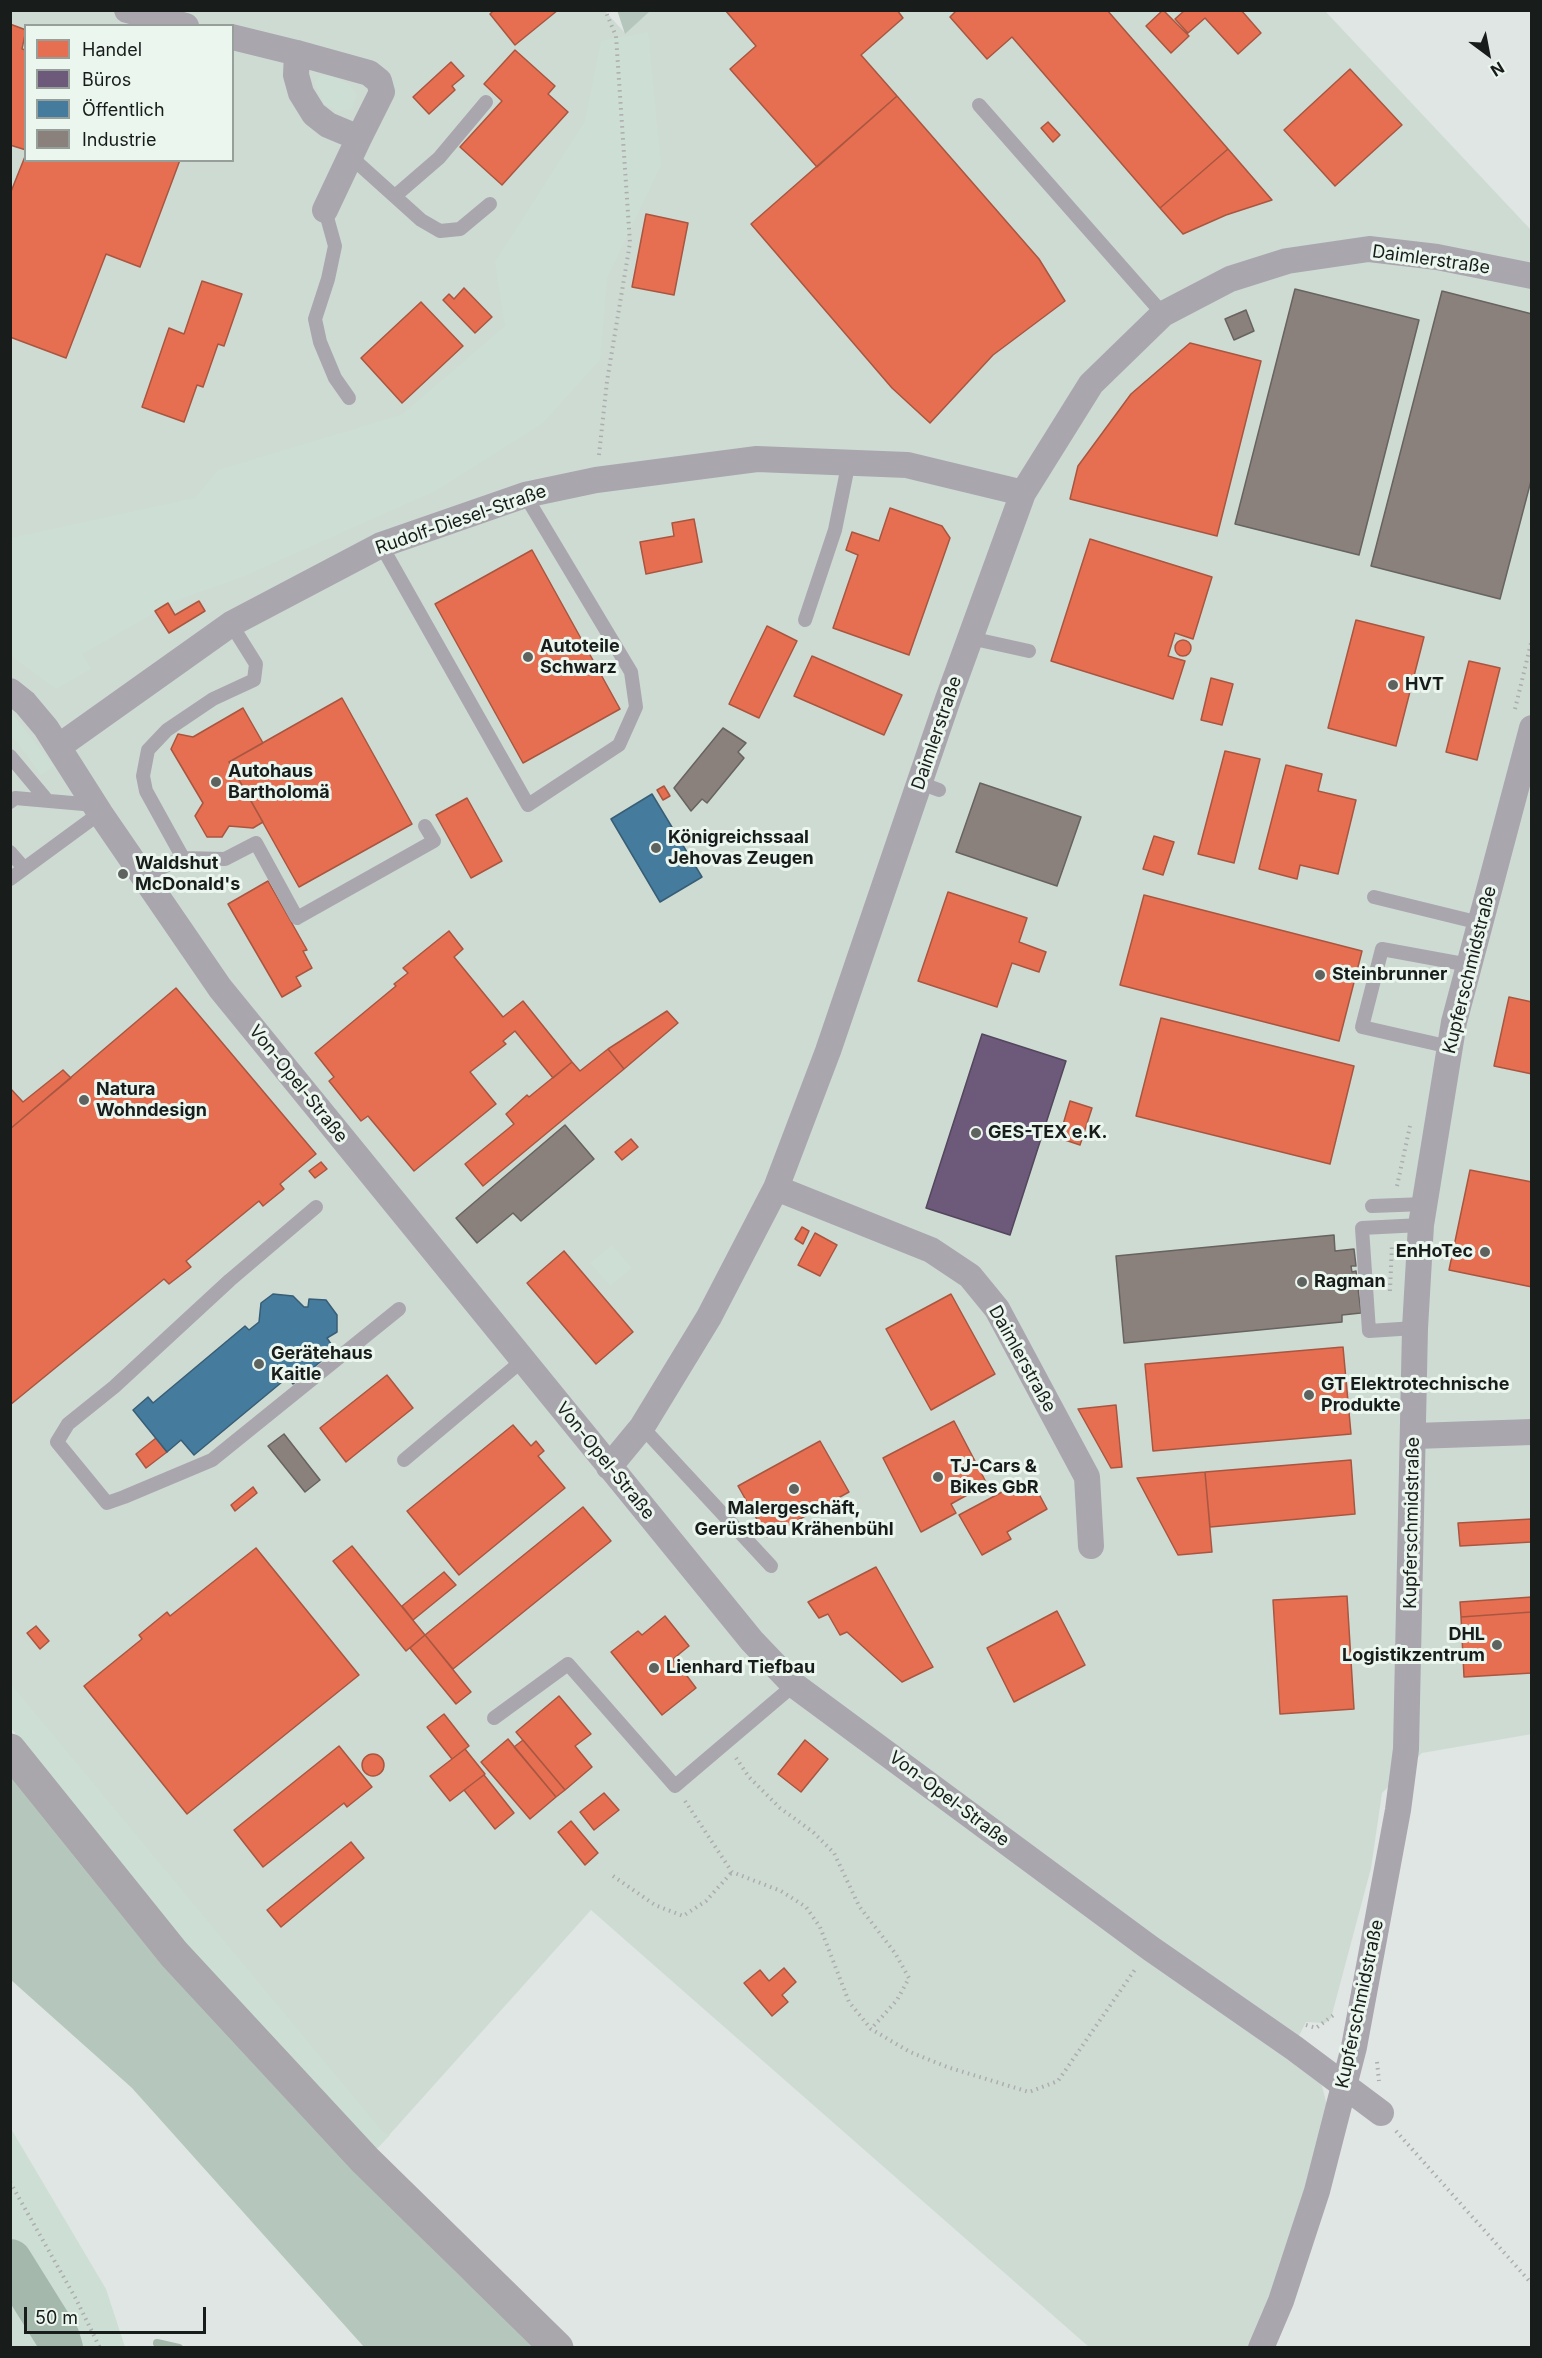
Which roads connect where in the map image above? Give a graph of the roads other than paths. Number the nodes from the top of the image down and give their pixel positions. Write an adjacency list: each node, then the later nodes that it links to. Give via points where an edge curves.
1 (126, 10): 2 (street)
2 (178, 24)
3 (234, 37): 4 (street)
4 (297, 53): 7 (street, via 299,84 314,114); 7 (street, via 369,73 379,81 382,92)
5 (486, 102): 8 (lane, via 440,158)
6 (979, 105): 12 (lane)
7 (355, 148): 8 (lane); 10 (street)
8 (395, 196): 9 (lane, via 440,231 460,229)
9 (490, 204)
10 (325, 210): 13 (lane, via 334,246 315,319 335,378)
11 (1532, 276): 12 (street, Daimlerstraße, via 1437,257 1369,249 1287,261 1230,279)
12 (1163, 314): 15 (street, Daimlerstraße, via 1091,384)
13 (349, 398)
14 (849, 461): 15 (street, Rudolf-Diesel-Straße, via 907,465); 16 (street, Rudolf-Diesel-Straße, via 757,459 596,480); 18 (lane, via 835,530)
15 (1023, 493): 20 (street, Daimlerstraße)
16 (525, 495): 17 (street, Rudolf-Diesel-Straße); 17 (lane, via 631,672 636,707 619,745 528,805)
17 (381, 545): 19 (street, Rudolf-Diesel-Straße)
18 (805, 620)
19 (231, 624): 24 (street, Rudolf-Diesel-Straße); 31 (lane, via 256,664 254,680 213,699 167,730 148,750 142,776 146,791)
20 (970, 638): 21 (lane); 39 (street, Daimlerstraße, via 929,786)
21 (1029, 651)
22 (10, 691): 24 (street, Von-Opel-Straße, via 25,703)
23 (1532, 728): 36 (street, Kupferschmidstraße)
24 (58, 747): 28 (street, Von-Opel-Straße)
25 (10, 756): 26 (lane)
26 (46, 799): 27 (lane, via 15,798); 28 (lane)
27 (10, 802)
28 (97, 809): 32 (lane); 33 (street, Von-Opel-Straße)
29 (425, 826): 31 (lane, via 434,841 297,918 256,843 225,859)
30 (10, 852): 32 (lane)
31 (183, 858): 33 (lane)
32 (24, 868): 34 (lane)
33 (144, 876): 45 (street, Von-Opel-Straße, via 220,988)
34 (10, 879)
35 (1374, 897): 36 (lane)
36 (1480, 923): 37 (street, Kupferschmidstraße)
37 (1469, 965): 38 (street, Kupferschmidstraße); 38 (lane, via 1382,949 1362,1027)
38 (1450, 1047): 42 (street, Kupferschmidstraße)
39 (776, 1188): 46 (street, Daimlerstraße, via 709,1317); 51 (street, Daimlerstraße, via 931,1250 970,1275 997,1309 1087,1477)
40 (1372, 1206): 42 (lane)
41 (316, 1207): 43 (lane, via 68,1424 57,1442 107,1503 124,1497 213,1460)
42 (1423, 1214): 44 (street, Kupferschmidstraße); 44 (lane, via 1362,1228 1369,1331)
43 (399, 1309)
44 (1415, 1328): 48 (street, Kupferschmidstraße)
45 (523, 1360): 49 (lane); 50 (street, Von-Opel-Straße)
46 (642, 1427): 50 (street, Daimlerstraße); 52 (lane)
47 (1532, 1432): 48 (street)
48 (1415, 1436): 56 (street, Kupferschmidstraße, via 1406,1749 1354,2047)
49 (404, 1460)
50 (609, 1467): 53 (street, Von-Opel-Straße, via 752,1641)
51 (1091, 1546)
52 (771, 1566)
53 (794, 1685): 54 (lane, via 675,1786 568,1664); 56 (street, Von-Opel-Straße)
54 (494, 1718)
55 (10, 1750): 58 (main road, via 182,1963 365,2160)
56 (1343, 2086): 57 (street, Von-Opel-Straße); 59 (street, Kupferschmidstraße, via 1317,2191 1281,2301)
57 (1381, 2113)
58 (557, 2348)
59 (1261, 2348)

